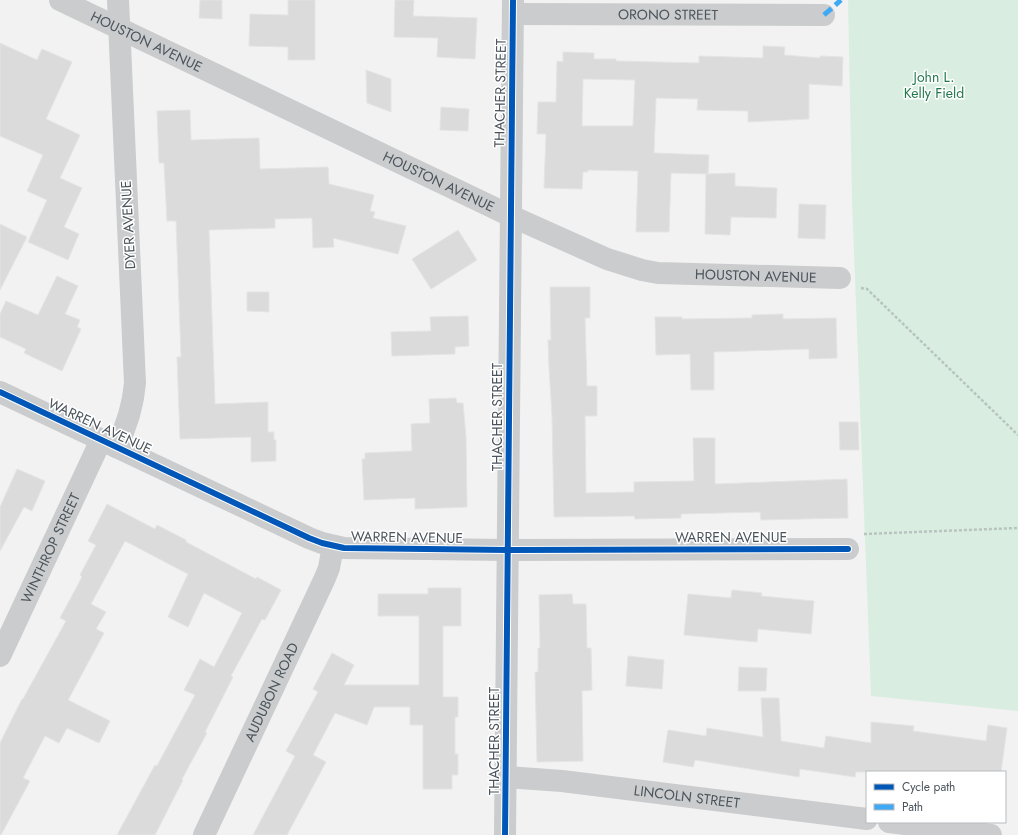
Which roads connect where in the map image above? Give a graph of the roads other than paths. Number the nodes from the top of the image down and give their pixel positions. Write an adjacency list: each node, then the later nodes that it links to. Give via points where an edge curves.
1 (60, 0): 5 (street, HOUSTON AVENUE)
2 (118, 0): 5 (street, DYER AVENUE)
3 (513, 7): 4 (street, ORONO STREET); 6 (street, THACHER STREET)
4 (824, 15)
5 (119, 28): 6 (street, HOUSTON AVENUE); 9 (street, DYER AVENUE, via 134,396 123,433)
6 (511, 216): 7 (street, HOUSTON AVENUE, via 607,259 650,271); 12 (street, THACHER STREET)
7 (840, 278)
8 (0, 392): 9 (street, WARREN AVENUE)
9 (109, 444): 10 (street, WARREN AVENUE, via 322,544); 13 (street, WINTHROP STREET)
10 (333, 546): 12 (street, WARREN AVENUE); 17 (street, AUDUBON ROAD, via 325,578)
11 (848, 549): 12 (street, WARREN AVENUE)
12 (508, 550): 14 (street, THACHER STREET)
13 (0, 656)
14 (506, 777): 15 (street, LINCOLN STREET, via 562,781); 18 (street, THACHER STREET)
15 (866, 819)
16 (897, 823): 19 (street)
17 (204, 835)
18 (506, 835)
19 (991, 835)

